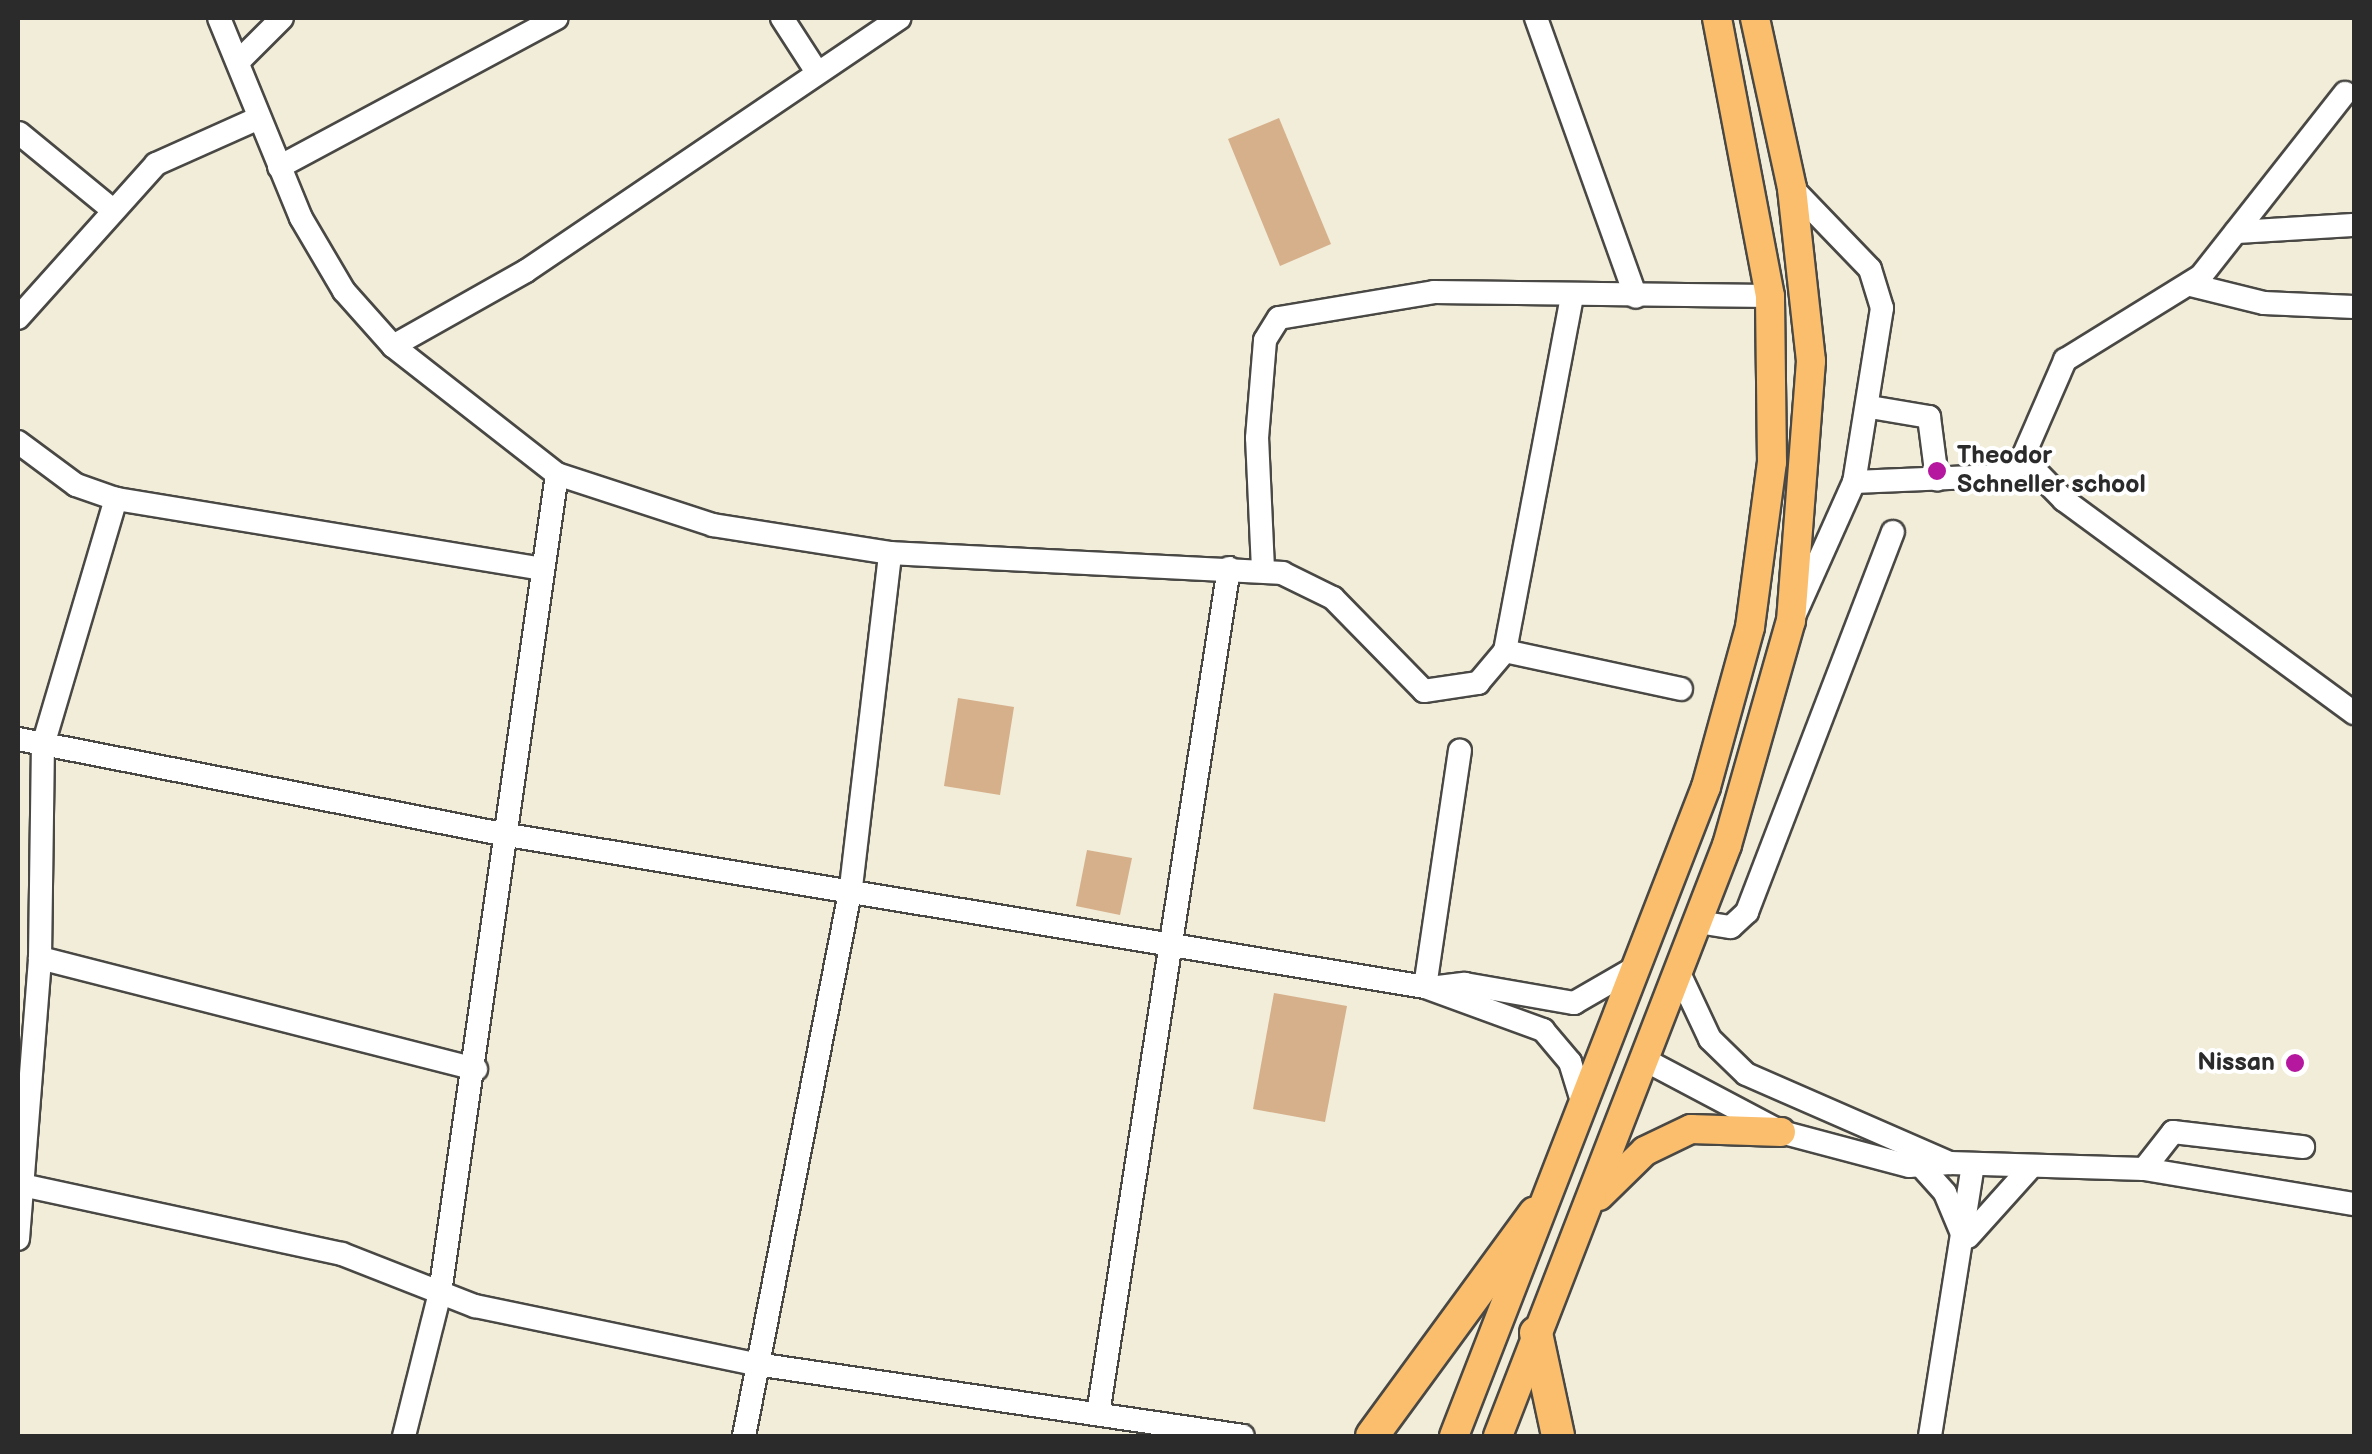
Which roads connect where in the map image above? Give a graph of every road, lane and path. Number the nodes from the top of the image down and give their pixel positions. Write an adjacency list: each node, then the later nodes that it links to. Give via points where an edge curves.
1 (219, 18): 9 (street)
2 (282, 18): 9 (street)
3 (782, 18): 10 (street)
4 (899, 18): 10 (street)
5 (1536, 18): 22 (street)
6 (1717, 18): 21 (main road)
7 (1754, 18): 15 (main road)
8 (552, 19): 14 (street)
9 (238, 62): 12 (street)
10 (815, 69): 25 (street, via 526,271)
11 (2344, 93): 18 (street)
12 (259, 118): 14 (street); 16 (street, via 181,150)
13 (19, 133): 16 (street)
14 (279, 167): 25 (street, via 328,266)
15 (1792, 188): 26 (street, via 1879,288); 38 (main road, via 1811,413)
16 (109, 207): 24 (street)
17 (2354, 226): 18 (street)
18 (2236, 232): 19 (street)
19 (2190, 285): 23 (street, via 2264,302); 28 (street, via 2065,360)
20 (1572, 295): 22 (street); 37 (street, via 1390,294 1280,318 1265,340 1258,422); 39 (street)
21 (1770, 296): 22 (street); 50 (main road, via 1772,462 1750,627 1706,787)
22 (1636, 297)
23 (2354, 307)
24 (18, 318)
25 (393, 346): 29 (street)
26 (1870, 407): 30 (street, via 1928,417); 31 (street)
27 (18, 442): 32 (street, via 67,480)
28 (2025, 460): 30 (street, via 1997,476); 41 (street, via 2075,508)
29 (557, 474): 34 (street, via 714,525); 35 (street)
30 (1937, 478): 31 (street)
31 (1854, 482): 38 (street)
32 (116, 499): 35 (street); 43 (street)
33 (1893, 532): 47 (street, via 1747,912 1730,927)
34 (890, 553): 36 (street); 46 (street)
35 (537, 568): 45 (street)
36 (1229, 568): 37 (street); 48 (street)
37 (1263, 570): 39 (street, via 1332,598 1424,691 1478,684)
38 (1791, 621): 47 (main road)
39 (1505, 651): 40 (street)
40 (1680, 689)
41 (2354, 713)
42 (18, 739): 43 (street)
43 (43, 745): 45 (street); 49 (street)
44 (1460, 751): 52 (street)
45 (502, 834): 46 (street); 55 (street)
46 (851, 887): 48 (street); 71 (street)
47 (1698, 922): 51 (main road)
48 (1178, 944): 52 (street); 72 (street)
49 (40, 958): 55 (street); 63 (street)
50 (1636, 965): 52 (street, via 1609,991 1574,1003 1465,984); 53 (main road)
51 (1678, 971): 54 (main road); 59 (street, via 1710,1039 1746,1074)
52 (1428, 988): 56 (street, via 1544,1030 1570,1062)
53 (1607, 1042): 54 (main road); 56 (main road)
54 (1645, 1060): 57 (street); 66 (main road)
55 (476, 1069): 69 (street)
56 (1582, 1101): 65 (main road)
57 (1780, 1132): 60 (street); 66 (main road, via 1722,1125 1675,1135 1628,1165)
58 (2303, 1146): 62 (street, via 2173,1132)
59 (1962, 1164): 60 (street); 61 (street); 68 (street)
60 (1921, 1166): 68 (street, via 1945,1193)
61 (2030, 1168): 62 (street); 68 (street)
62 (2144, 1169): 64 (street)
63 (27, 1186): 67 (street); 69 (street, via 342,1254)
64 (2354, 1204)
65 (1536, 1213): 77 (highway); 78 (main road)
66 (1577, 1226): 70 (main road)
67 (18, 1239)
68 (1964, 1244): 73 (street)
69 (440, 1293): 71 (street); 74 (street)
70 (1536, 1333): 79 (main road); 80 (highway)
71 (756, 1364): 72 (street); 75 (street)
72 (1098, 1414): 76 (street)
73 (1931, 1434)
74 (404, 1436)
75 (744, 1436)
76 (1243, 1436)
77 (1372, 1436)
78 (1454, 1436)
79 (1498, 1436)
80 (1558, 1436)

